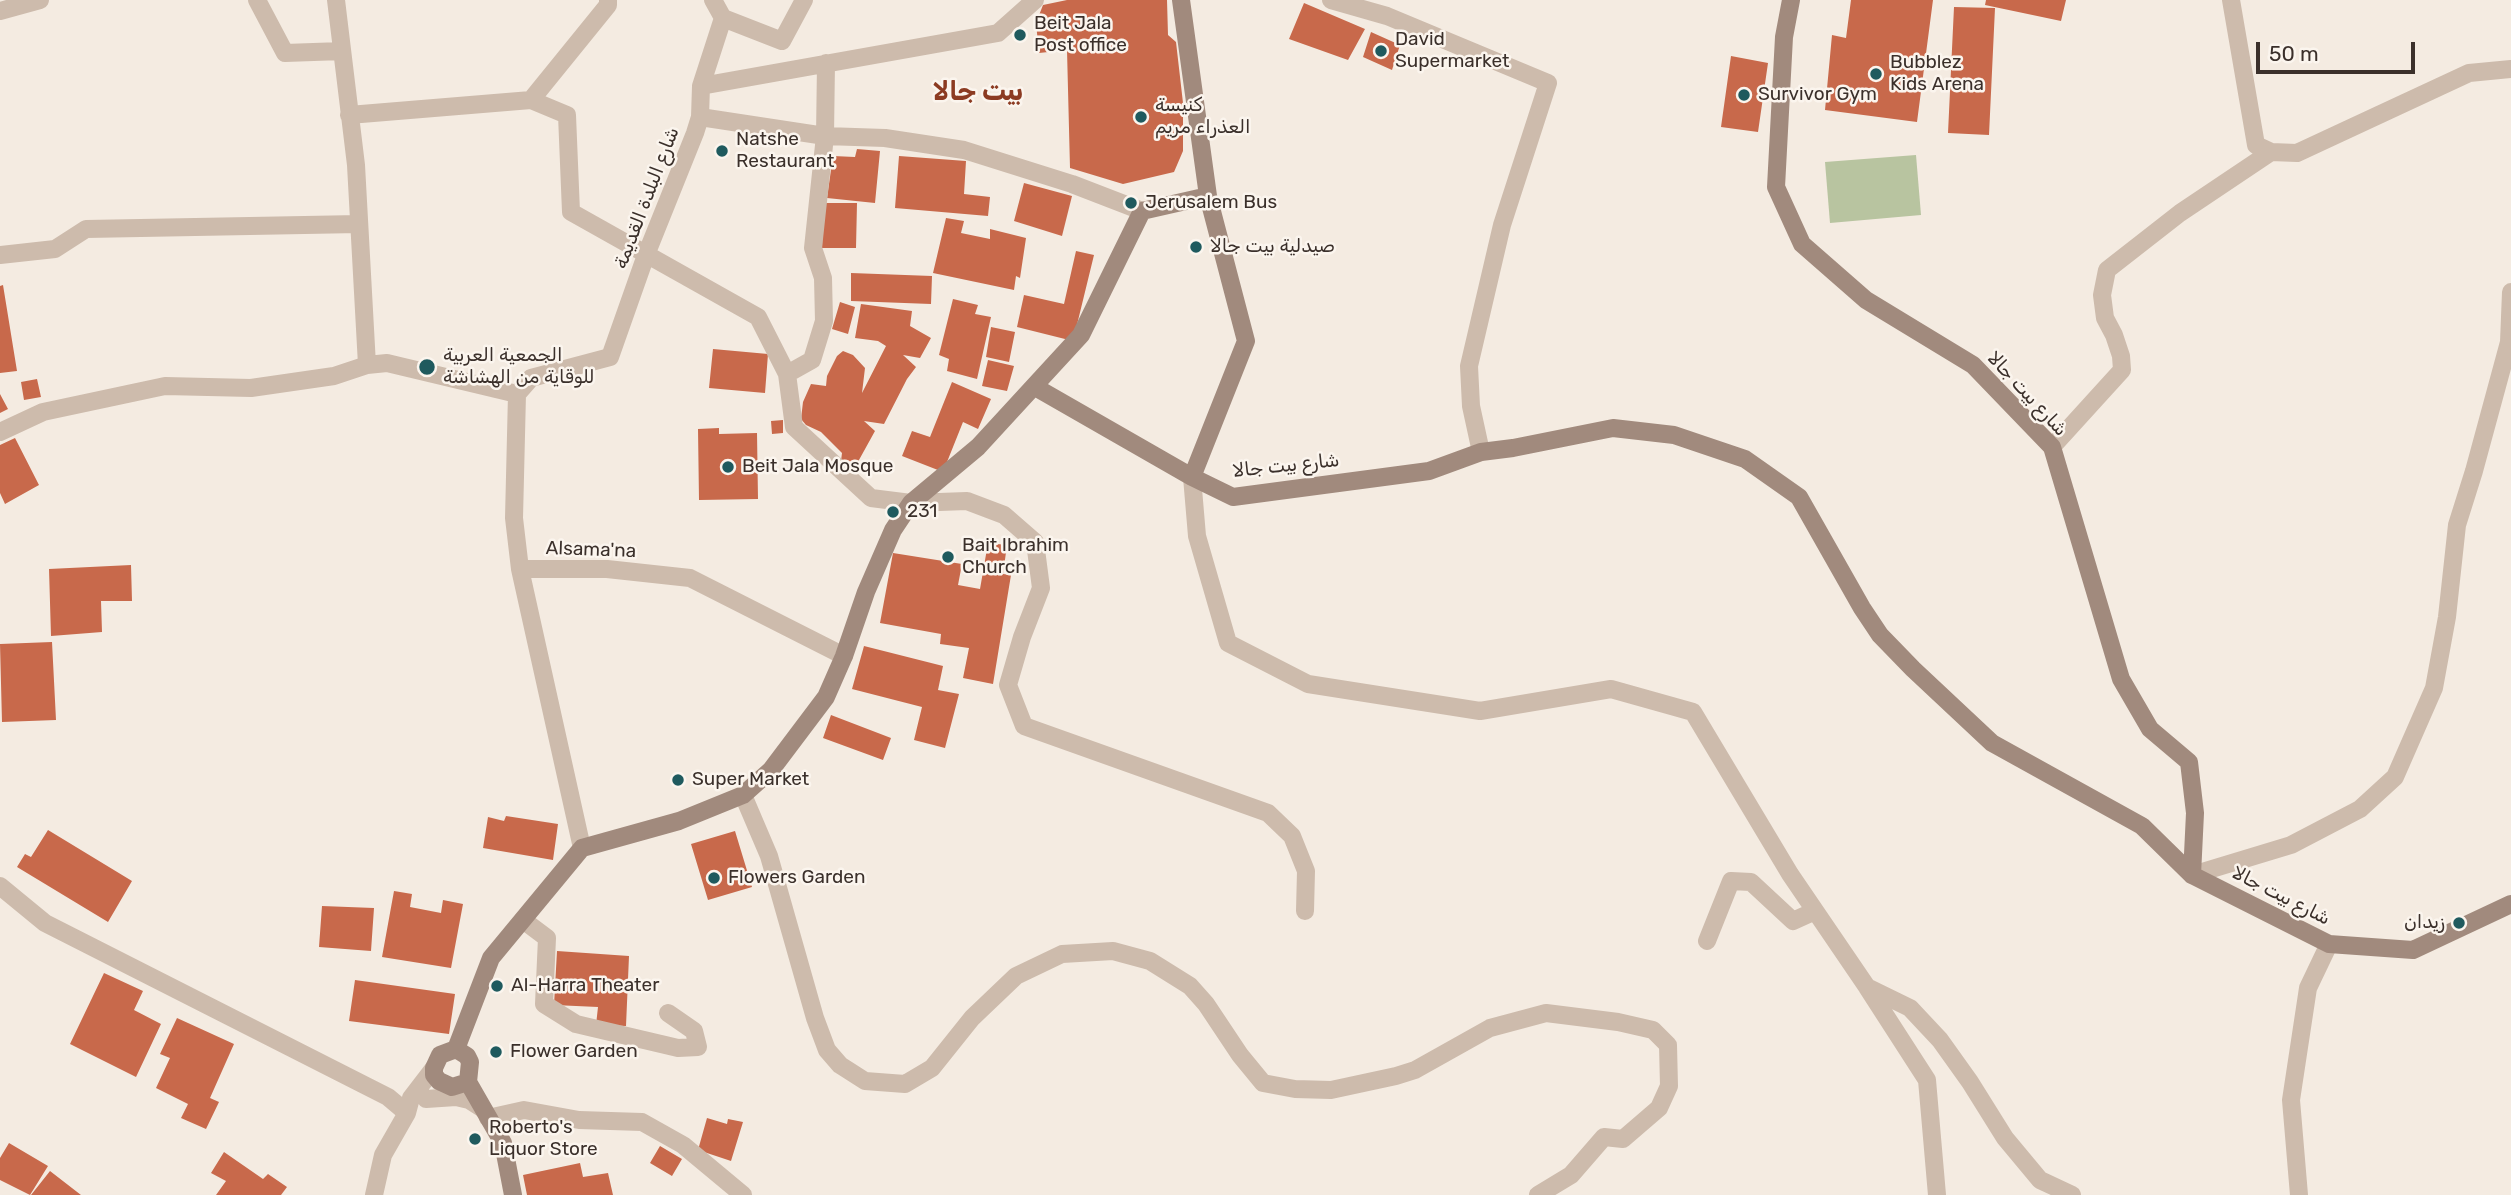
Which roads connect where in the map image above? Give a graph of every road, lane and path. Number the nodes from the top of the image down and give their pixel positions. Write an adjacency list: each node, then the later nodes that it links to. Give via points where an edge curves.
1 (40, 0): 13 (street)
2 (257, 0): 15 (street, via 285,53)
3 (336, 0): 15 (street)
4 (608, 0): 19 (street)
5 (713, 0): 14 (street)
6 (804, 0): 14 (street, via 782,41)
7 (1035, 0): 16 (street, via 998,33)
8 (1181, 0): 24 (street)
9 (1331, 0): 12 (street)
10 (1791, 0): 35 (street, شارع بيت جالا, via 1784,37 1776,187 1802,244 1866,300 1973,365)
11 (2231, 0): 23 (street, via 2256,145)
12 (1390, 8): 36 (street, via 1548,83 1502,225 1469,366 1471,406)
13 (0, 11)
14 (723, 18): 18 (street, شارع البلدة القديمة)
15 (342, 51): 20 (street)
16 (826, 63): 18 (street); 22 (street)
17 (2511, 69): 23 (street, via 2469,73 2297,153)
18 (701, 86): 21 (street, شارع البلدة القديمة)
19 (531, 100): 20 (street); 28 (street, via 567,115 570,212)
20 (349, 115): 26 (street)
21 (700, 117): 22 (street); 28 (street, شارع البلدة القديمة)
22 (825, 136): 25 (street, via 885,138 964,150); 31 (street, via 813,248 823,278 824,321 812,360)
23 (2272, 152): 35 (street, via 2180,213 2107,270 2102,295 2105,318 2122,370)
24 (1208, 196): 25 (street); 37 (street, via 1246,341)
25 (1142, 211): 32 (street, via 1081,335)
26 (359, 224): 27 (street, via 86,229 55,249); 30 (street)
27 (0, 255)
28 (646, 255): 31 (street, via 758,317); 33 (street, شارع البلدة القديمة, via 610,357 531,379)
29 (2511, 292): 43 (street, via 2509,342 2457,525 2434,688 2395,777 2360,809 2291,845)
30 (368, 365): 33 (street, via 387,363); 34 (street, via 334,376 251,388 165,386 43,412)
31 (787, 374): 38 (street, via 794,427 871,498)
32 (1035, 387): 37 (street, شارع بيت جالا); 38 (street, via 978,447)
33 (517, 394): 39 (street, via 514,518)
34 (0, 432)
35 (2052, 447): 43 (street, شارع بيت جالا, via 2121,679 2150,729 2189,762 2195,813)
36 (1481, 452): 37 (street, شارع بيت جالا, via 1429,471 1233,497); 43 (street, شارع بيت جالا, via 1613,428 1674,435 1745,459 1799,497 1880,635 1992,743 2142,826)
37 (1192, 477): 47 (street, via 1197,536 1228,643 1308,684 1480,711 1611,689 1693,712)
38 (911, 503): 40 (street, via 892,530); 46 (street, via 967,501 1004,515 1035,542 1041,588 1008,685 1024,726 1268,813 1292,836 1306,871)
39 (520, 569): 40 (street, Alsama'na, via 607,569 690,578); 42 (street, Alsama'na)
40 (844, 656): 41 (street, via 826,697 771,770)
41 (743, 795): 42 (street, via 678,821); 62 (street, via 769,856 827,1050 864,1081 905,1084 932,1068 972,1018 1016,976 1062,954 1113,951 1150,961 1190,986 1263,1083 1295,1089 1331,1090 1415,1070 1490,1028 1546,1013 1653,1030 1668,1045 1669,1086 1659,1108 1622,1139 1604,1137 1571,1175)
42 (582, 848): 48 (street)
43 (2192, 875): 50 (street, شارع بيت جالا)
44 (0, 886): 57 (street, via 45,923 388,1097)
45 (2511, 904): 50 (street, شارع بيت جالا, via 2413,950)
46 (1305, 911)
47 (1815, 911): 49 (street, via 1793,921 1751,882 1731,881); 51 (street)
48 (523, 919): 52 (street, via 547,938 544,1004 576,1024 678,1048 698,1047 694,1031); 53 (street, via 491,958)
49 (1707, 941)
50 (2329, 944): 65 (street, via 2308,988 2291,1100)
51 (1867, 987): 63 (street, via 1927,1080); 64 (street, via 1910,1008 1940,1040 2005,1138 2040,1180)
52 (668, 1013)
53 (456, 1049): 54 (street, via 440,1055); 55 (street, via 470,1062)
54 (434, 1068): 55 (street, via 439,1081); 57 (street, via 411,1098)
55 (460, 1085): 56 (street); 58 (street)
56 (426, 1099): 57 (street); 58 (street, via 469,1100)
57 (407, 1113): 59 (street, via 383,1155)
58 (486, 1113): 60 (street, via 503,1143); 61 (street, via 524,1110 579,1120 642,1122 683,1146)
59 (374, 1195)
60 (513, 1195)
61 (743, 1195)
62 (1538, 1195)
63 (1937, 1195)
64 (2072, 1195)
65 (2299, 1195)

